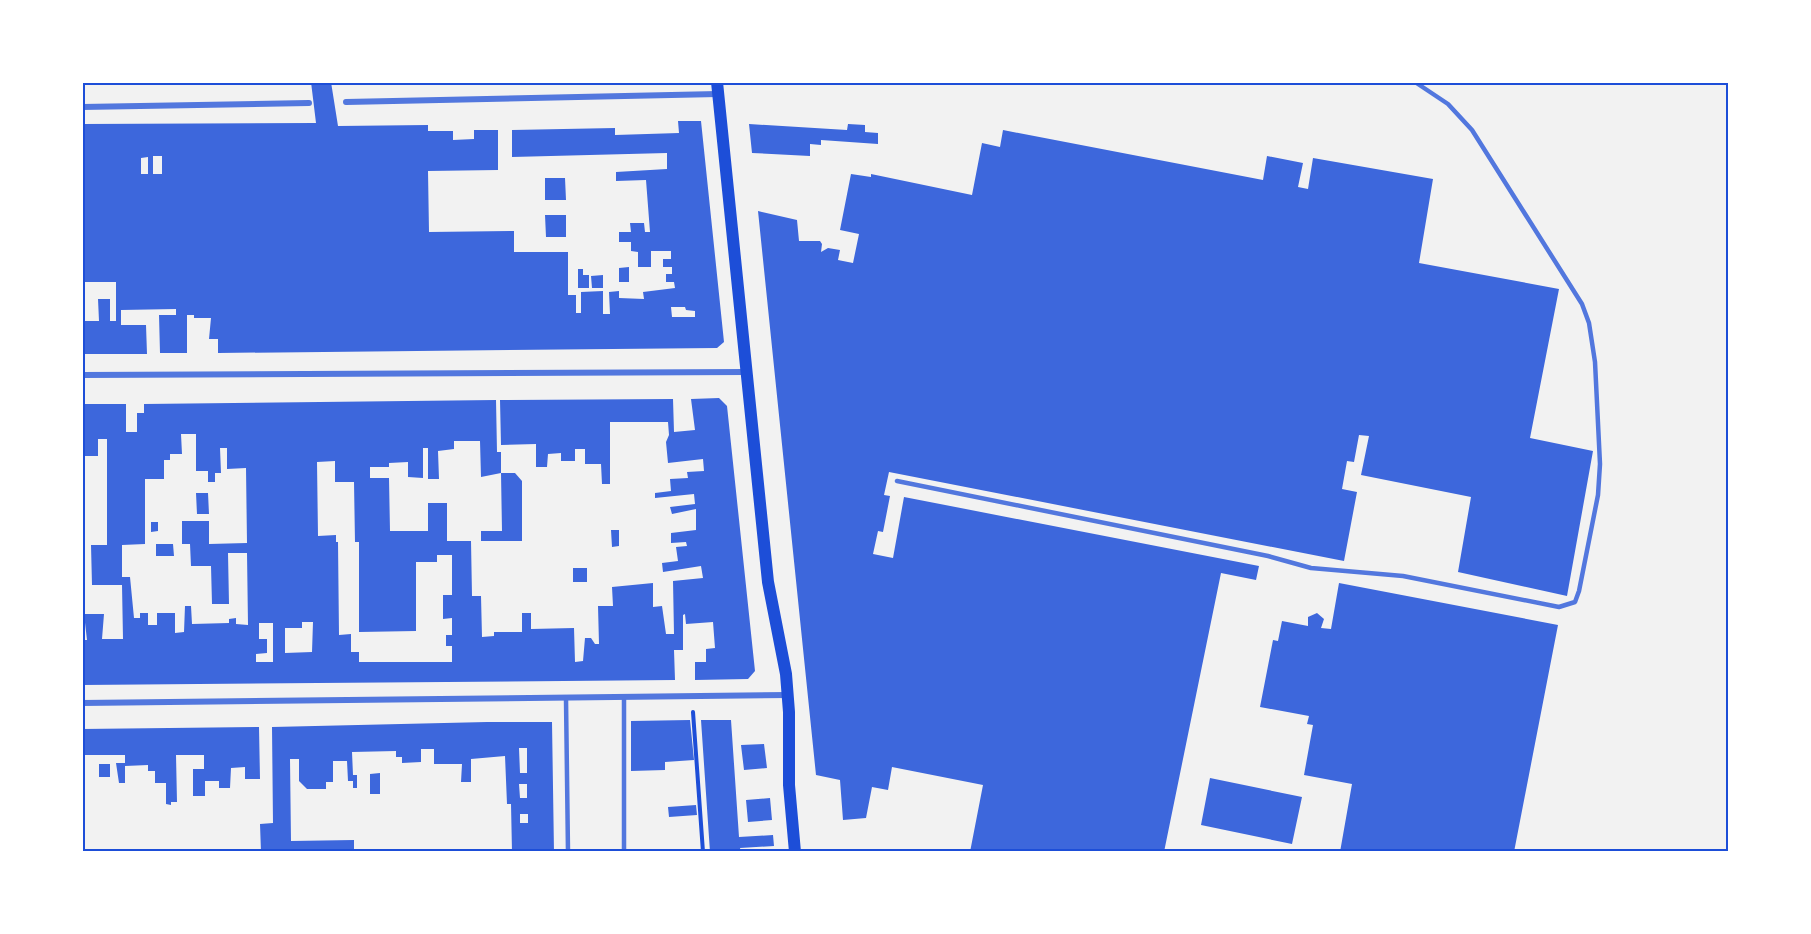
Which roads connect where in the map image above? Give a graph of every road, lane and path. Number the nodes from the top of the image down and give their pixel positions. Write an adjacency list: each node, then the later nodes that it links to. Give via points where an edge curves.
1 (1415, 82): 8 (lane, via 1448,104 1472,130 1582,304 1589,323 1595,362 1600,474 1575,602 1559,607 1402,576 1311,568 1268,556)
2 (718, 88): 3 (street); 6 (main road)
3 (346, 102)
4 (309, 103): 5 (street)
5 (82, 107)
6 (746, 372): 7 (street); 9 (main road, via 768,582)
7 (82, 375)
8 (897, 482)
9 (788, 695): 11 (street); 17 (main road, via 788,778)
10 (624, 698): 11 (street); 12 (street); 15 (lane)
11 (692, 698): 16 (path)
12 (566, 699): 13 (street); 14 (lane)
13 (82, 703)
14 (568, 852)
15 (624, 852)
16 (703, 852)
17 (795, 852)

